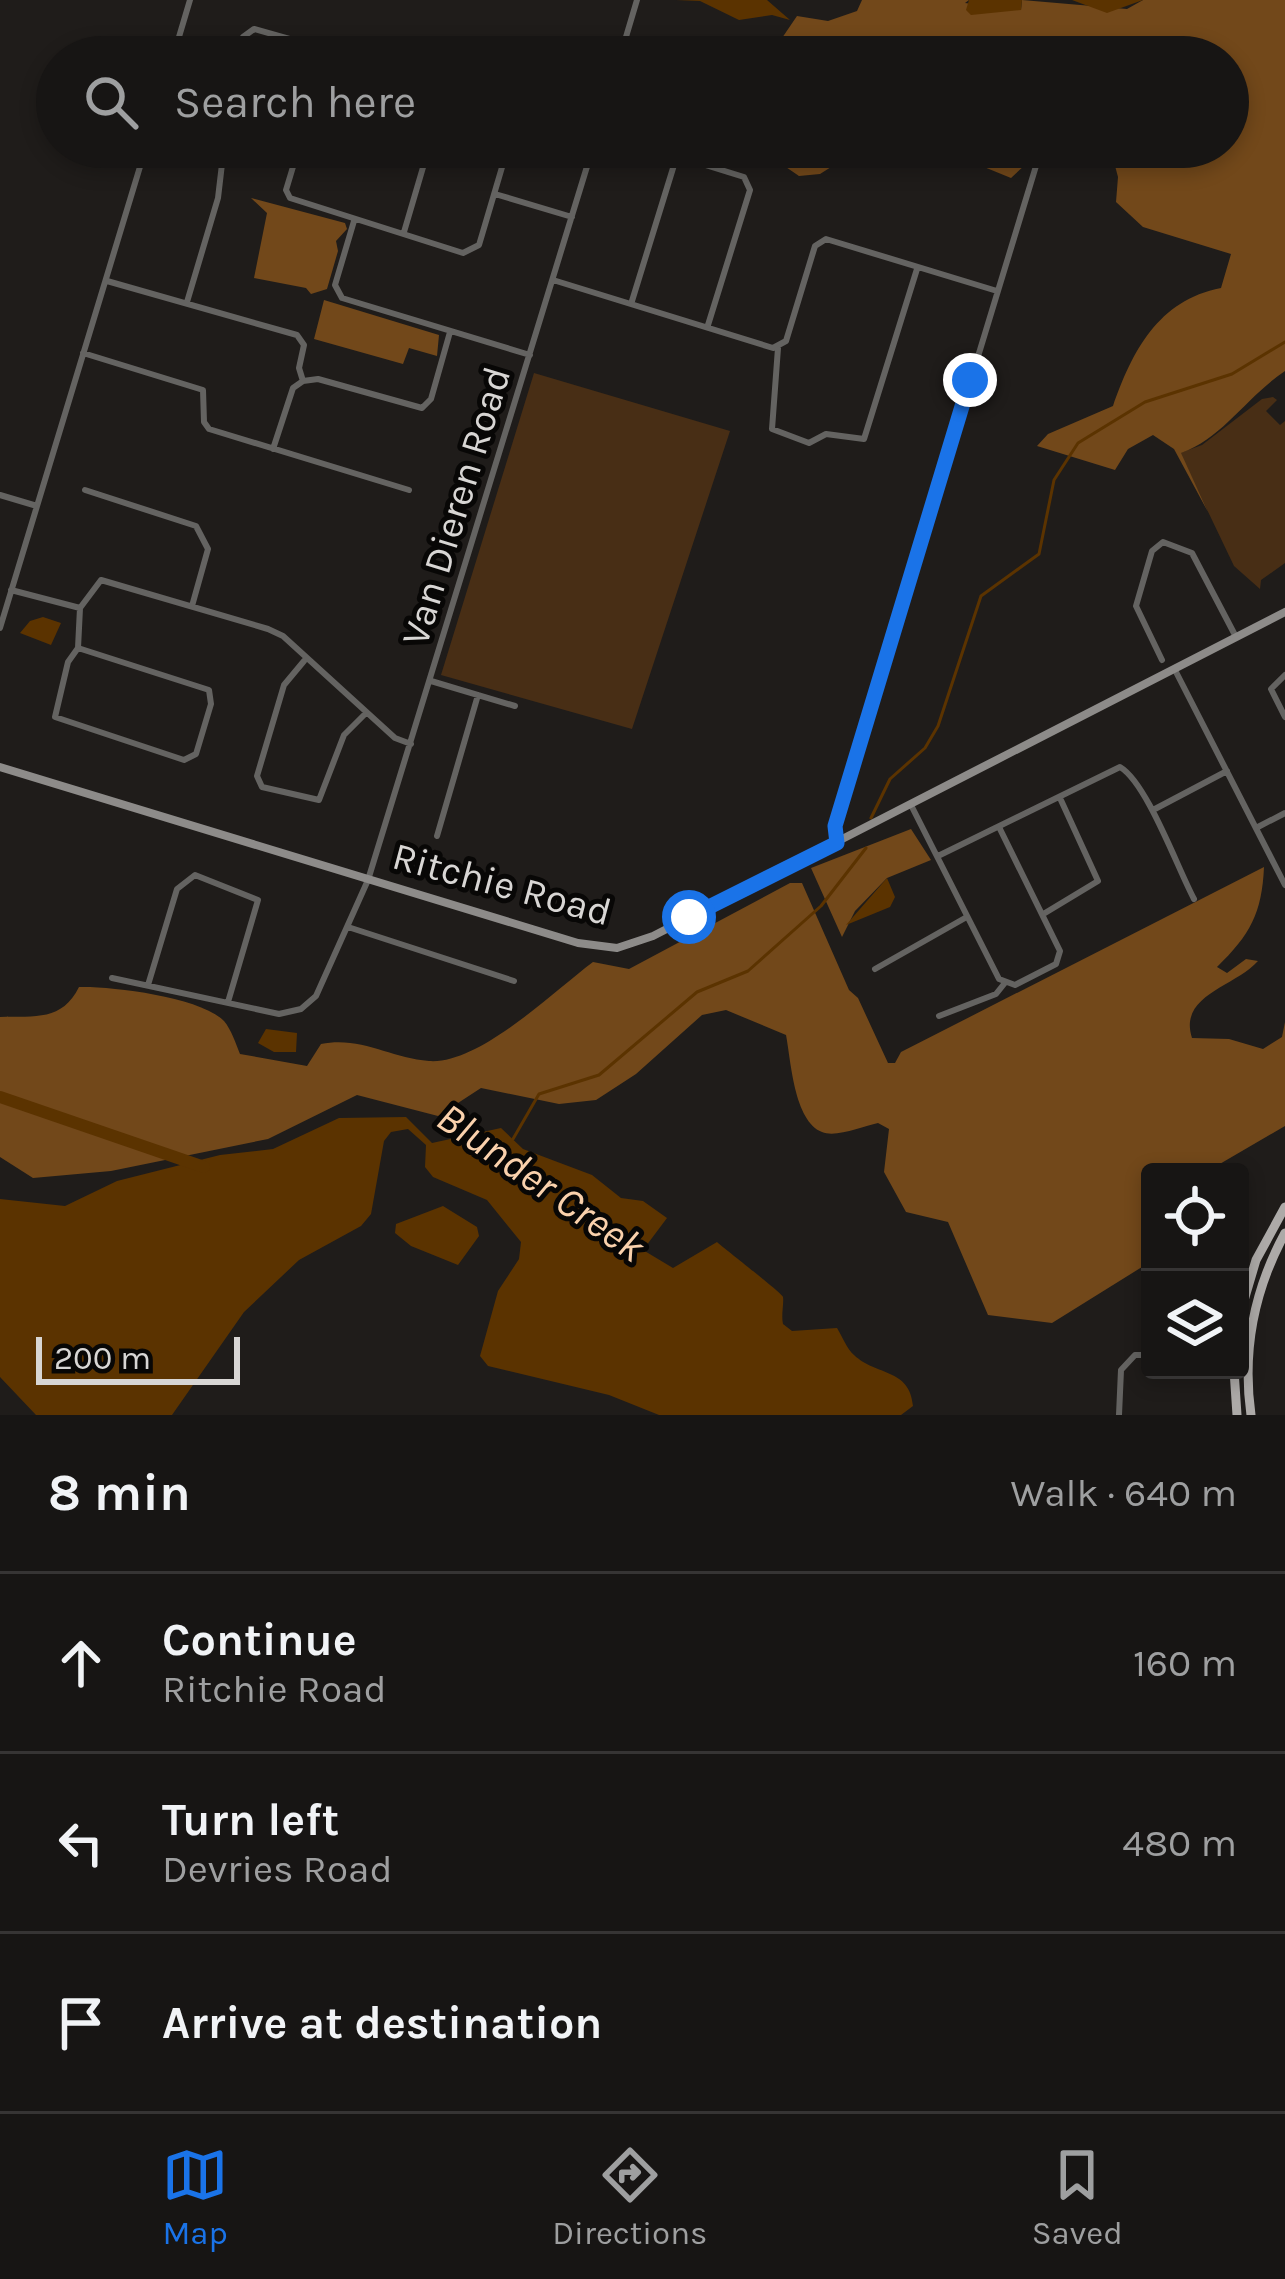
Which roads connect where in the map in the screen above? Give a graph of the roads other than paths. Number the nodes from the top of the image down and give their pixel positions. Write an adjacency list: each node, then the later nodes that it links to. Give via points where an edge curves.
1 (190, 0): 3 (street)
2 (637, 0): 6 (street)
3 (179, 36)
4 (245, 36): 5 (street, via 254,29)
5 (272, 36)
6 (626, 36)
7 (140, 168): 21 (street)
8 (222, 168): 25 (street)
9 (294, 168): 18 (street, via 287,194)
10 (422, 168): 19 (street)
11 (502, 168): 16 (street)
12 (587, 168): 17 (street, Van Dieren Road)
13 (673, 168): 24 (street)
14 (715, 168): 26 (street, via 744,177 749,190)
15 (1035, 168): 23 (street)
16 (495, 194): 17 (street); 19 (street, via 476,250 463,254)
17 (572, 217): 22 (street, Van Dieren Road)
18 (355, 220): 19 (street); 27 (street, via 338,294)
19 (404, 232)
20 (917, 269): 23 (street); 28 (street, via 818,241); 28 (street, via 864,439 826,434 809,443 772,429)
21 (105, 280): 25 (street); 29 (street)
22 (554, 280): 24 (street); 30 (street, Van Dieren Road)
23 (997, 291): 63 (street, via 835,826)
24 (632, 301): 26 (street)
25 (187, 302): 31 (street, via 297,335)
26 (708, 325): 28 (street)
27 (450, 331): 30 (street); 31 (street, via 422,408)
28 (778, 348)
29 (83, 352): 32 (street, via 198,387 209,429); 36 (street)
30 (530, 356): 48 (street, Van Dieren Road)
31 (303, 381): 32 (street, via 293,388)
32 (273, 449): 34 (street)
33 (85, 490): 38 (street, via 196,526 208,549)
34 (409, 490)
35 (0, 495): 36 (street)
36 (37, 506): 37 (street)
37 (11, 590): 39 (street); 41 (street)
38 (191, 606): 39 (street, via 101,580); 45 (street, via 283,636)
39 (80, 608): 43 (street)
40 (1285, 612): 42 (street, Ritchie Road)
41 (0, 628)
42 (1236, 637): 44 (street, via 1192,554 1163,542 1152,551 1136,606); 46 (street, Ritchie Road)
43 (78, 648): 43 (street, via 209,690 196,754 184,760 59,722 53,711)
44 (1162, 660)
45 (304, 661): 51 (street); 51 (street, via 284,685 257,776 262,787 319,800 344,735)
46 (1175, 670): 55 (street); 57 (street, Ritchie Road)
47 (1285, 675): 52 (street, via 1271,689)
48 (430, 681): 49 (street); 53 (street, Van Dieren Road)
49 (478, 694): 50 (street); 62 (street)
50 (515, 706)
51 (366, 713): 53 (street)
52 (1285, 717)
53 (411, 745): 65 (street, Van Dieren Road)
54 (0, 767): 65 (street, Ritchie Road)
55 (1227, 771): 58 (street); 60 (street)
56 (1060, 797): 58 (street, via 1120,767); 61 (street); 68 (street, via 1098,881)
57 (911, 805): 63 (street, Ritchie Road); 64 (street)
58 (1154, 810): 67 (street)
59 (1285, 813): 60 (street)
60 (1256, 828): 66 (street)
61 (1000, 829): 64 (street); 68 (street)
62 (437, 836)
63 (837, 843): 65 (street, Ritchie Road, via 617,948 578,944)
64 (938, 856): 69 (street)
65 (368, 880): 70 (street, Van Dieren Road)
66 (1285, 885)
67 (1194, 899)
68 (1045, 913): 74 (street, via 1060,957)
69 (965, 917): 71 (street); 74 (street)
70 (348, 927): 73 (street); 76 (street, Van Dieren Road, via 316,996 301,1009 279,1013)
71 (875, 970)
72 (112, 978): 75 (street)
73 (514, 980)
74 (1004, 984): 77 (street)
75 (148, 985): 76 (street); 76 (street, via 177,889 195,875 258,900)
76 (228, 1002)
77 (939, 1016)
78 (1285, 1207): 80 (main road)
79 (1285, 1233): 85 (main road, via 1251,1328)
80 (1249, 1284)
81 (1141, 1355): 83 (street, via 1121,1370)
82 (1235, 1379): 84 (main road)
83 (1119, 1415)
84 (1237, 1415)
85 (1251, 1415)

